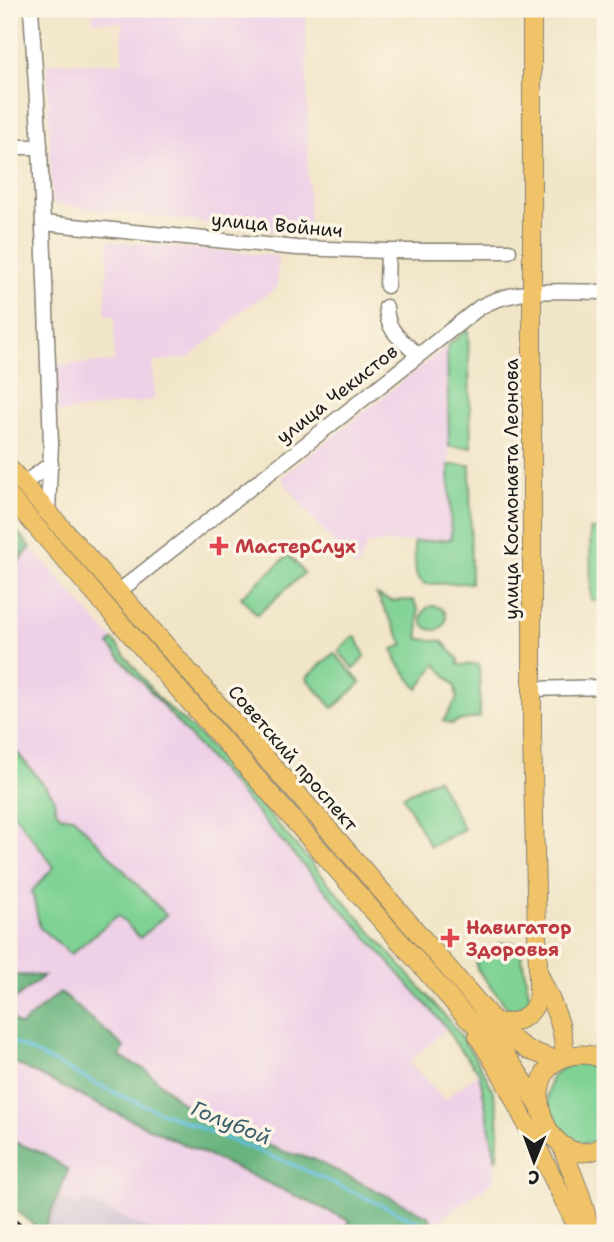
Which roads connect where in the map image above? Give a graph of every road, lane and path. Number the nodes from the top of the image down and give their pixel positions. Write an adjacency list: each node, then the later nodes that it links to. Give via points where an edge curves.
1 (30, 9): 4 (street)
2 (533, 9): 9 (main road, улица Космонавта Леонова)
3 (9, 146): 4 (street)
4 (40, 147): 5 (street)
5 (43, 223): 6 (street, улица Войнич); 13 (street)
6 (388, 251): 7 (street, улица Войнич); 8 (street)
7 (509, 251)
8 (387, 286)
9 (533, 292): 10 (street, улица Чекистов); 12 (street, улица Чекистов, via 495,298); 20 (main road, улица Космонавта Леонова)
10 (605, 292)
11 (386, 307): 12 (street, via 391,330)
12 (418, 355): 18 (street, улица Чекистов)
13 (51, 464): 15 (street); 17 (street)
14 (9, 468): 15 (main road, Советский проспект)
15 (23, 484): 17 (main road, Советский проспект)
16 (9, 496): 22 (main road)
17 (48, 512): 18 (main road, Советский проспект)
18 (118, 592): 23 (main road, Советский проспект)
19 (605, 687): 20 (street)
20 (532, 689): 21 (main road, улица Космонавта Леонова)
21 (538, 969): 23 (main road, улица Космонавта Леонова, via 536,1003 523,1020); 24 (main road, улица Космонавта Леонова, via 565,1041)
22 (467, 1018): 26 (main road, via 487,1033 517,1069); 29 (main road, via 503,1077)
23 (495, 1022): 24 (main road, Советский проспект, via 520,1045)
24 (560, 1059): 25 (main road, via 580,1053); 26 (main road, via 545,1072)
25 (605, 1060)
26 (538, 1104): 28 (main road)
27 (605, 1145): 28 (main road, via 577,1151)
28 (562, 1147): 30 (main road)
29 (580, 1233)
30 (591, 1233)

